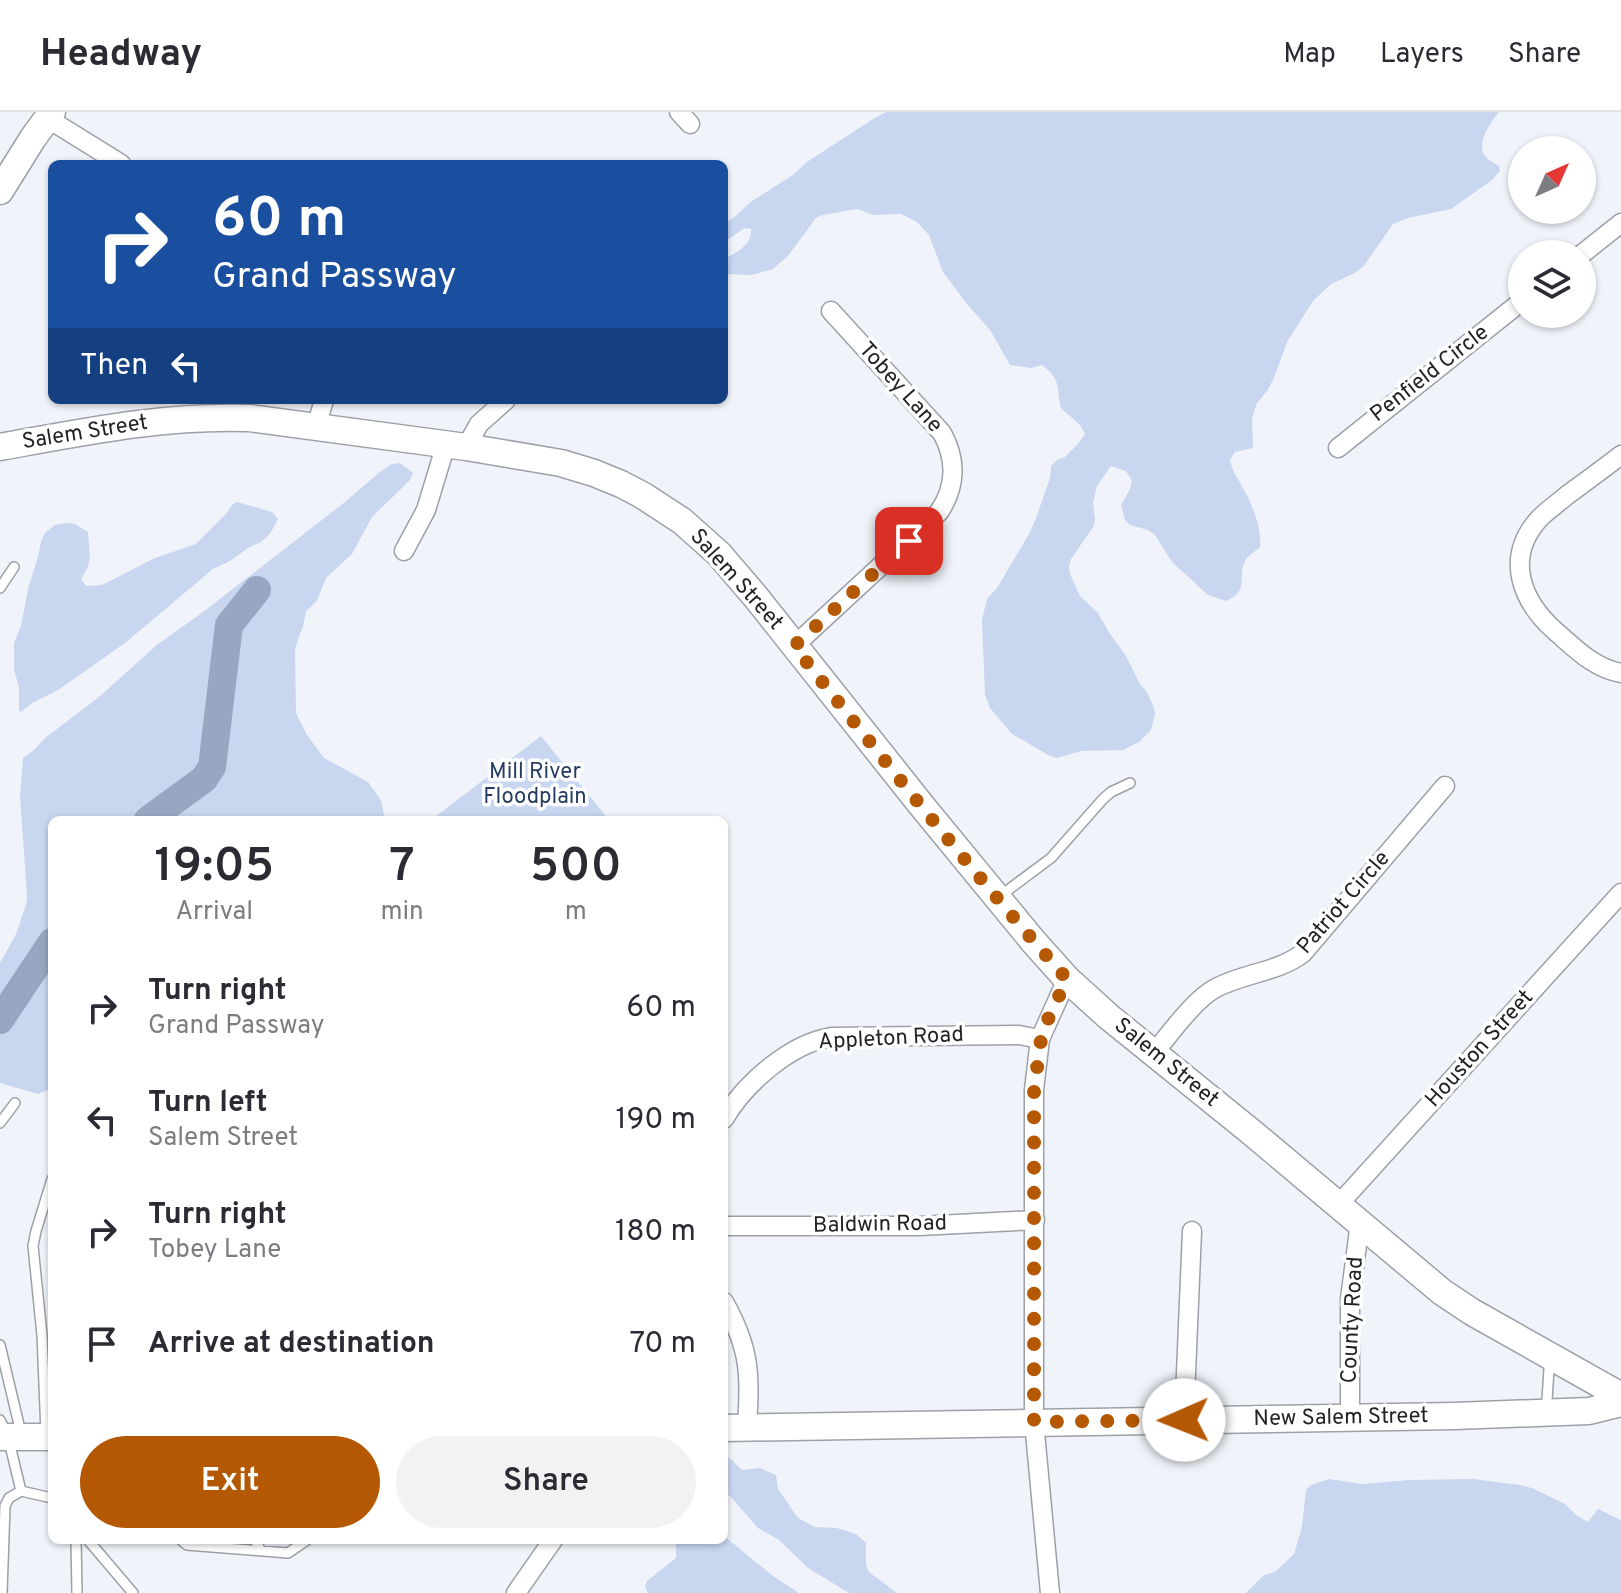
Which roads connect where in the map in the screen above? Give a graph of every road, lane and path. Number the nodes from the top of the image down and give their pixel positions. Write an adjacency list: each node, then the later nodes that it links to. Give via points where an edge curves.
1 (50, 115): 2 (street); 3 (main road)
2 (115, 160)
3 (0, 191)
4 (1621, 223): 5 (street)
5 (1596, 243)
6 (831, 311): 18 (street, Tobey Lane, via 942,433 953,473 939,512)
7 (1508, 312): 13 (street, Penfield Circle)
8 (323, 404): 10 (street)
9 (502, 404): 11 (street)
10 (316, 427): 11 (main road, Salem Street); 12 (main road, Salem Street, via 203,418 132,424)
11 (456, 445): 15 (street); 18 (main road, Salem Street, via 586,470 665,509 719,554)
12 (0, 447)
13 (1338, 448)
14 (1621, 455): 19 (street, via 1537,521 1525,541 1521,565 1524,588 1539,616 1592,662)
15 (404, 551)
16 (14, 567): 17 (lane)
17 (0, 588)
18 (794, 646): 23 (main road, Salem Street)
19 (1621, 673)
20 (1130, 783): 23 (lane, via 1111,792 1051,858)
21 (1445, 786): 26 (street, Patriot Circle, via 1303,953 1208,993)
22 (1620, 896): 31 (street, Houston Street)
23 (998, 898): 24 (main road, Salem Street)
24 (1067, 979): 25 (street); 26 (main road, Salem Street)
25 (1040, 1039): 28 (street, Appleton Road, via 1019,1035 816,1040 766,1072); 32 (street, via 1034,1090)
26 (1153, 1054): 31 (main road, Salem Street)
27 (15, 1103): 29 (lane)
28 (728, 1113)
29 (0, 1123)
30 (48, 1192): 47 (lane, via 33,1246 42,1335)
31 (1339, 1204): 33 (main road, Salem Street)
32 (1035, 1220): 34 (street, Baldwin Road); 45 (street)
33 (1360, 1222): 38 (main road, Salem Street, via 1453,1300); 43 (street, County Road, via 1350,1299)
34 (728, 1226)
35 (1192, 1231): 44 (street)
36 (728, 1310): 46 (street, via 741,1336 749,1375)
37 (0, 1345): 47 (lane)
38 (1570, 1367): 39 (main road, Salem Street); 40 (lane, via 1549,1369); 42 (main road, via 1586,1385)
39 (1621, 1396)
40 (1547, 1400)
41 (1621, 1403): 42 (main road, New Salem Street)
42 (1589, 1411): 43 (main road, New Salem Street)
43 (1350, 1417): 44 (main road, New Salem Street)
44 (1184, 1420): 45 (main road, New Salem Street)
45 (1034, 1422): 46 (main road, New Salem Street); 61 (street)
46 (735, 1428)
47 (21, 1434): 48 (lane)
48 (21, 1491): 49 (lane); 57 (lane, via 5,1506)
49 (48, 1497)
50 (76, 1544): 58 (lane)
51 (91, 1544): 59 (lane)
52 (186, 1544): 56 (lane)
53 (257, 1544): 56 (lane)
54 (301, 1544): 56 (lane, via 288,1553)
55 (550, 1544): 60 (street)
56 (261, 1551)
57 (2, 1593)
58 (77, 1593)
59 (133, 1593)
60 (516, 1593)
61 (1050, 1593)

